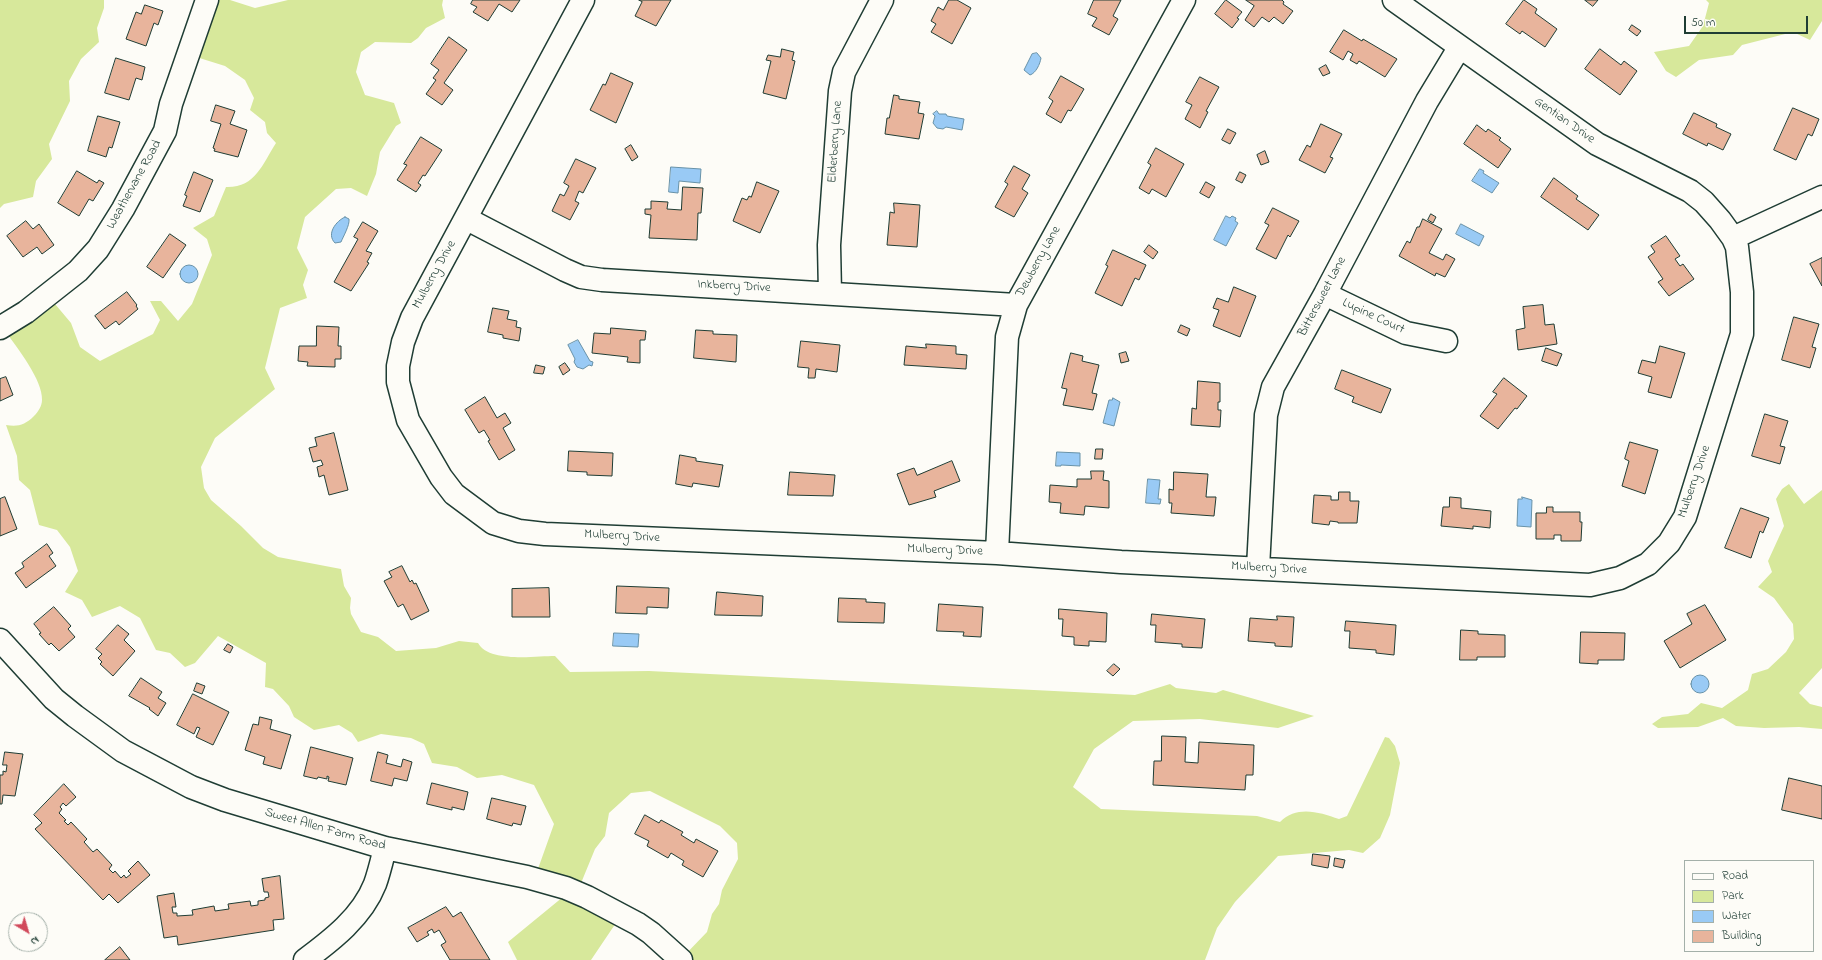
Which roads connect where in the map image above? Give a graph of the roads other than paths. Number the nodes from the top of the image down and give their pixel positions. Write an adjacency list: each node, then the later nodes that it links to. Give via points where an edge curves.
1 (207, 0): 13 (street, Weathervane Road, via 171,104 165,131 98,249 78,271 26,312)
2 (583, 0): 8 (street, Mulberry Drive)
3 (882, 0): 10 (street, Elderberry Lane, via 844,72 840,92 829,245)
4 (1184, 0): 12 (street, Dewberry Lane)
5 (1394, 0): 6 (street, Gentian Drive)
6 (1459, 48): 9 (street, Gentian Drive, via 1597,144 1690,191 1704,202); 11 (street, Bittersweet Lane, via 1427,101)
7 (1822, 197): 9 (street)
8 (466, 218): 10 (street, Inkberry Drive, via 581,277); 15 (street, Mulberry Drive, via 412,318 403,342 398,382 408,420 441,476 454,494 493,523 519,531 545,534)
9 (1734, 238): 16 (street, Mulberry Drive, via 1740,269 1742,334 1685,517 1669,542 1648,564 1620,578 1590,585)
10 (830, 293): 12 (street, Inkberry Drive)
11 (1325, 294): 14 (street, Lupine Court, via 1406,333); 16 (street, Bittersweet Lane, via 1273,387 1266,415)
12 (1016, 305): 15 (street, Dewberry Lane, via 1007,337)
13 (0, 328)
14 (1446, 341)
15 (997, 553): 16 (street, Mulberry Drive)
16 (1258, 568)
17 (0, 640): 18 (street, Sweet Allen Farm Road, via 54,699 123,751 168,776 225,800)
18 (385, 848): 19 (street, via 375,885 358,912 335,938); 20 (street, Sweet Allen Farm Road, via 527,877 566,888 638,924)
19 (305, 960)
20 (681, 960)

